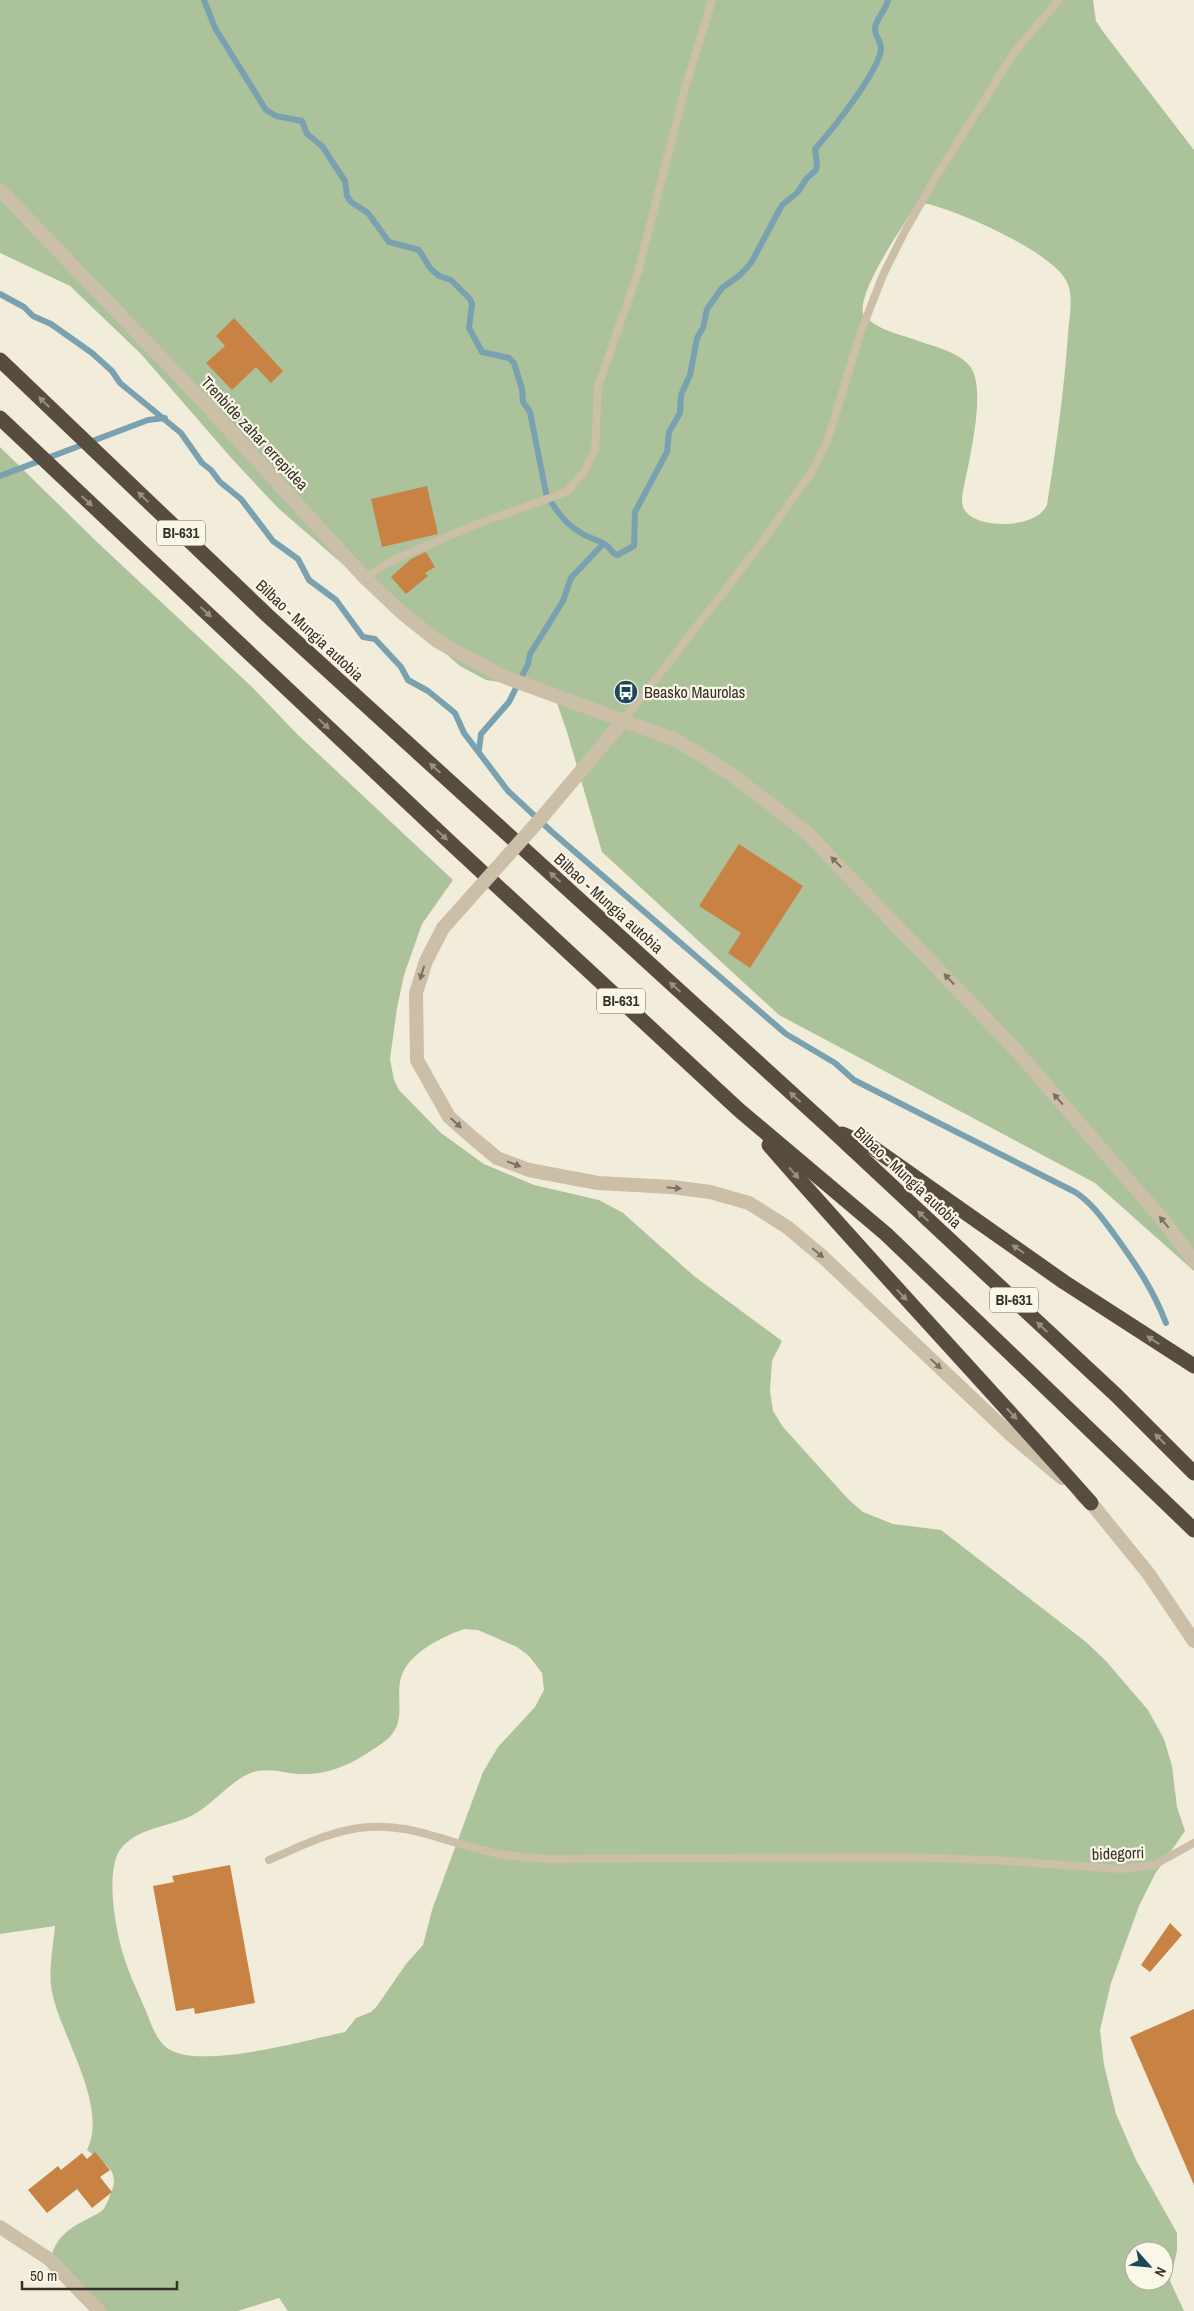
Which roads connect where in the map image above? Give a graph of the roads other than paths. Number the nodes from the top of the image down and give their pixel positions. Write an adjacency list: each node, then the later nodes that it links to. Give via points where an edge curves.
1 (712, 0): 6 (lane, via 684,92 638,272 598,387 594,449 584,472 566,492 391,561)
2 (1059, 0): 7 (lane, via 1011,58 905,231 863,326 828,439 812,471 752,555)
3 (0, 190): 6 (street, Trenbide zahar errepidea)
4 (0, 360): 9 (highway, Bilbao - Mungia autobia / BI-631, one-way to 4, via 267,615)
5 (0, 418): 8 (highway, BI-631, one-way to 8)
6 (365, 578): 7 (street, Trenbide zahar errepidea, via 400,612 437,641 502,676)
7 (623, 721): 10 (street, Trenbide zahar errepidea, one-way to 7, via 1162,1219 1016,1050 806,832 731,774 676,740); 13 (street, one-way to 13, bridge, via 443,928 426,961 416,993 417,1060 449,1117 497,1158 529,1170 598,1183 710,1192 749,1203 823,1257 1010,1434)
8 (739, 1110): 13 (highway, one-way to 13, via 865,1255); 14 (highway, BI-631, via 886,1234)
9 (831, 1129): 11 (highway, one-way to 9, via 1064,1282 872,1147); 12 (highway, Bilbao - Mungia autobia / BI-631, one-way to 9)
10 (1194, 1261)
11 (1194, 1366)
12 (1194, 1473)
13 (1092, 1504): 15 (street, via 1148,1573)
14 (1194, 1530)
15 (1194, 1641)
16 (1194, 1843): 17 (lane, bidegorri, via 1154,1865 1121,1869 899,1857 547,1859 492,1853 410,1828 383,1827 359,1828)
17 (269, 1860)
18 (0, 2227): 19 (street, via 49,2259)
19 (99, 2311)

